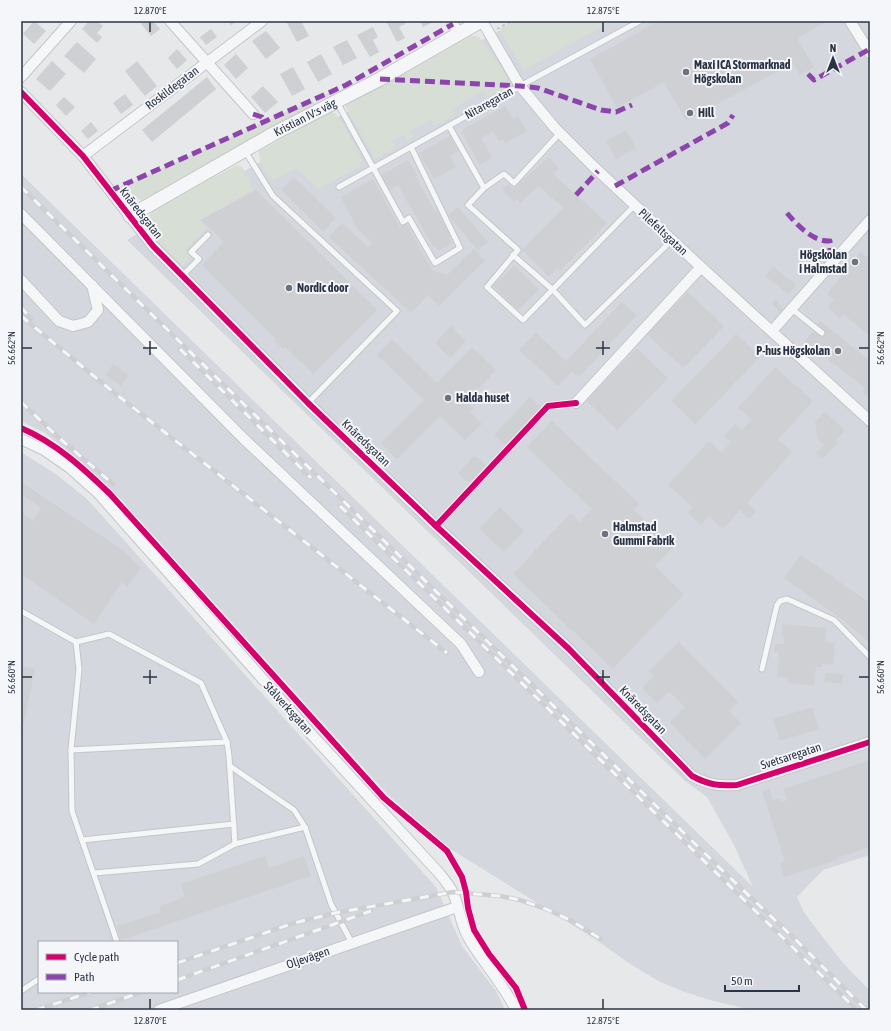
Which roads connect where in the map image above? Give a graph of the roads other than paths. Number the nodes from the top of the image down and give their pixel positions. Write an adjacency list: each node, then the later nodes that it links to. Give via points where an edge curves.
1 (71, 21): 11 (street)
2 (170, 21): 10 (street)
3 (262, 21): 10 (street, Roskildegatan)
4 (452, 21): 8 (street)
5 (481, 21): 8 (street, Kristian IV:s väg); 12 (street, Pilefeltsgatan)
6 (640, 21): 12 (lane, Nitaregatan)
7 (850, 21): 9 (street)
8 (458, 34): 14 (street, Kristian IV:s väg)
9 (870, 53)
10 (206, 62): 15 (street); 20 (street, Roskildegatan)
11 (21, 77)
12 (520, 86): 16 (lane, Nitaregatan); 17 (street, Pilefeltsgatan)
13 (21, 92): 20 (street, Knäredsgatan)
14 (337, 102): 19 (street, Kristian IV:s väg); 21 (lane)
15 (253, 114)
16 (450, 126): 18 (lane, Nitaregatan); 23 (lane)
17 (560, 133): 23 (lane, via 514,182 504,174); 24 (street, Pilefeltsgatan)
18 (411, 147): 21 (lane, Nitaregatan); 21 (lane, via 460,248 434,263 409,218 403,222)
19 (245, 151): 26 (street, Kristian IV:s väg); 39 (lane, via 273,196 397,311)
20 (83, 156): 26 (street, Knäredsgatan)
21 (373, 169): 22 (lane, Nitaregatan)
22 (340, 187)
23 (484, 188): 30 (lane, via 468,205 518,250)
24 (635, 205): 29 (street, Pilefeltsgatan); 35 (lane)
25 (21, 214): 34 (street)
26 (130, 216): 32 (street, Knäredsgatan, via 153,246)
27 (870, 220): 36 (street)
28 (208, 235): 32 (lane, via 191,252 199,259)
29 (672, 240): 31 (street, Pilefeltsgatan); 35 (lane, via 585,325)
30 (513, 255): 35 (lane); 35 (lane, via 487,287 523,320)
31 (701, 267): 37 (street, Pilefeltsgatan); 40 (street)
32 (182, 276): 39 (street, Knäredsgatan)
33 (21, 280): 34 (street, via 59,321 73,326 88,322 98,310)
34 (92, 285): 47 (street, via 244,439 461,644)
35 (553, 290)
36 (792, 309): 37 (street); 38 (lane)
37 (772, 331): 41 (street, Pilefeltsgatan)
38 (822, 334)
39 (308, 403): 52 (street, Knäredsgatan, via 569,649 692,776)
40 (576, 403)
41 (870, 421)
42 (21, 439): 58 (street, Stålverksgatan, via 44,450 98,492 313,736 439,873 453,892)
43 (21, 611): 44 (lane)
44 (76, 642): 48 (lane, via 109,634 202,683); 50 (lane, via 79,668)
45 (870, 657): 46 (lane, via 834,620 787,599 780,600 776,605)
46 (762, 668)
47 (479, 672)
48 (226, 742): 50 (lane); 51 (lane)
49 (870, 742): 52 (street, Svetsaregatan, via 737,785)
50 (71, 750): 55 (lane, via 72,812)
51 (230, 766): 53 (lane); 54 (lane, via 294,810)
52 (718, 786)
53 (234, 824): 55 (lane); 56 (lane)
54 (305, 827): 56 (lane); 60 (lane, via 331,904)
55 (82, 840): 57 (lane)
56 (235, 844): 57 (lane, via 198,864)
57 (94, 873): 59 (lane)
58 (458, 907): 60 (street, Oljevägen); 64 (street, Stålverksgatan, via 468,936)
59 (117, 941)
60 (352, 943): 63 (street, Oljevägen)
61 (38, 980): 62 (lane)
62 (21, 991)
63 (159, 1010)
64 (516, 1010)

